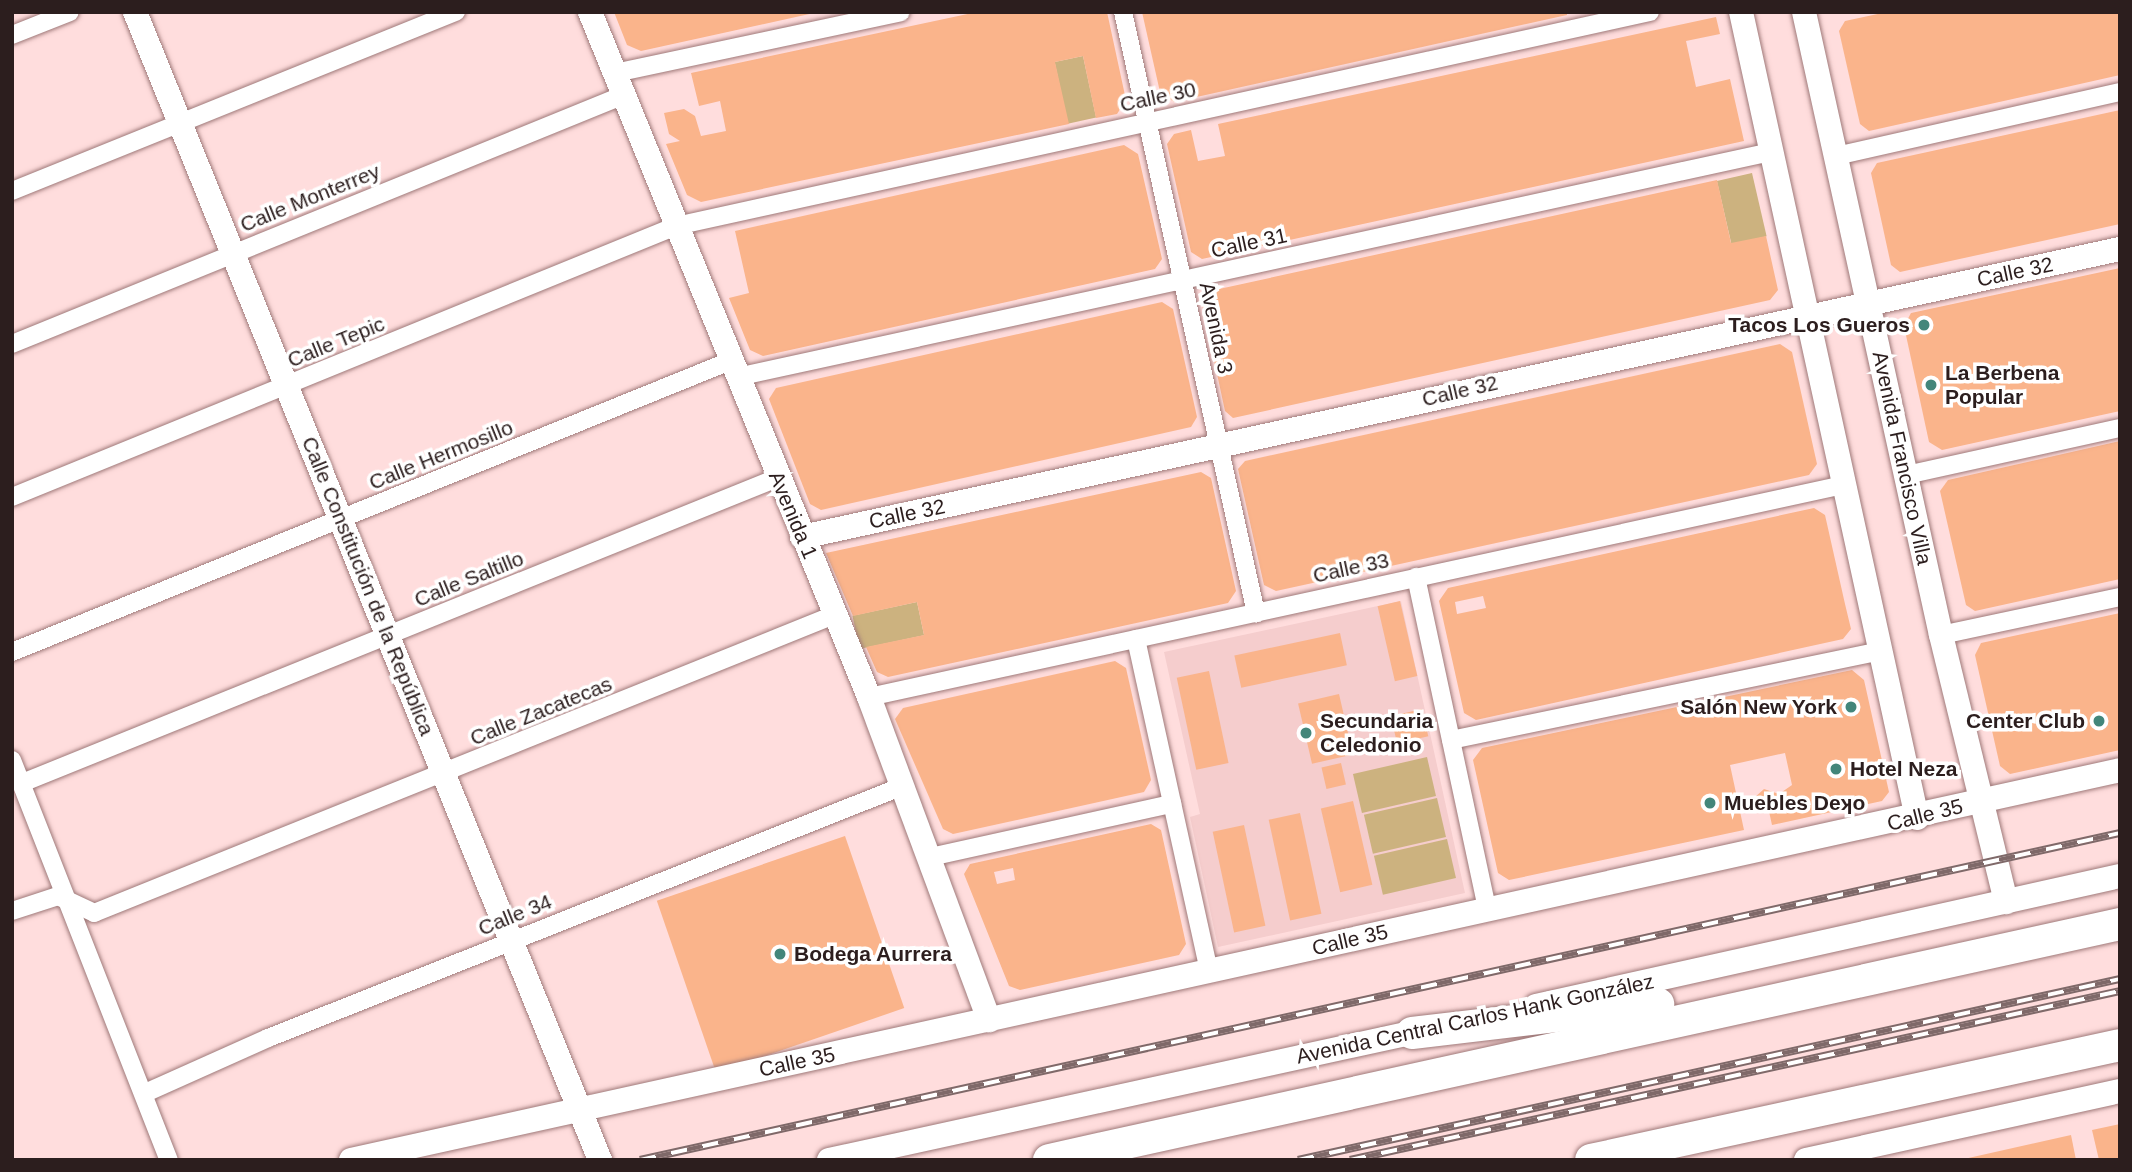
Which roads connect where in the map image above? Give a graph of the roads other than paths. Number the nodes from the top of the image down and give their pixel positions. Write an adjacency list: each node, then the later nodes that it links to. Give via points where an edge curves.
1 (70, 12): 10 (street)
2 (135, 12): 13 (street, Calle Constitución de la República)
3 (456, 12): 13 (street)
4 (590, 12): 11 (street, Avenida 1)
5 (901, 12): 11 (street, Calle Monterrey)
6 (1123, 12): 14 (street, Avenida 3)
7 (1650, 12): 14 (street, Calle 30)
8 (1741, 12): 15 (street)
9 (1807, 13): 16 (street, Avenida Francisco Villa)
10 (12, 34)
11 (620, 84): 18 (street, Avenida 1); 20 (street, Calle Monterrey)
12 (2120, 92): 16 (street)
13 (180, 122): 17 (street); 20 (street, Calle Constitución de la República)
14 (1147, 123): 18 (street, Calle 30); 21 (street, Avenida 3)
15 (1772, 152): 21 (street, Calle 31); 23 (street)
16 (1836, 156): 22 (street, Avenida Francisco Villa)
17 (12, 191)
18 (676, 226): 25 (street, Avenida 1); 26 (street, Calle Tepic)
19 (2120, 249): 22 (street, Calle 32)
20 (233, 254): 24 (street, Calle Monterrey); 26 (street, Calle Constitución de la República)
21 (1182, 281): 25 (street, Calle 31); 28 (street, Avenida 3)
22 (1868, 304): 23 (street, Calle 32); 29 (street, Avenida Francisco Villa)
23 (1807, 314): 28 (street, Calle 32); 31 (street)
24 (12, 344)
25 (733, 369): 30 (street, Avenida 1); 33 (street, Calle Hermosillo)
26 (288, 386): 32 (street, Calle Tepic); 33 (street, Calle Constitución de la República)
27 (2120, 428): 29 (street)
28 (1219, 445): 34 (street, Calle 32); 37 (street, Avenida 3)
29 (1906, 475): 39 (street, Avenida Francisco Villa)
30 (777, 478): 34 (street, Avenida 1); 40 (street, Calle Saltillo)
31 (1843, 485): 35 (street, Calle 33); 42 (street)
32 (12, 497)
33 (342, 520): 40 (street, Calle Constitución de la República); 43 (street, Calle Hermosillo)
34 (802, 537): 38 (street, Avenida 1)
35 (1416, 578): 37 (street, Calle 33); 45 (street)
36 (2120, 597): 39 (street)
37 (1256, 612): 41 (street, Calle 33)
38 (834, 615): 44 (street, Avenida 1); 48 (street, Calle Zacatecas)
39 (1941, 635): 51 (street, Avenida Francisco Villa)
40 (387, 637): 48 (street, Calle Constitución de la República); 49 (street, Calle Saltillo)
41 (1136, 639): 44 (street, Calle 33); 52 (street)
42 (1880, 651): 45 (street); 53 (street)
43 (12, 652)
44 (869, 697): 50 (street, Avenida 1)
45 (1451, 740): 58 (street)
46 (12, 760): 49 (street)
47 (2120, 770): 51 (street, Calle 35)
48 (444, 776): 56 (street, Calle Zacatecas, via 94,914); 61 (street, Calle Constitución de la República)
49 (22, 783): 56 (street)
50 (903, 786): 54 (street, Avenida 1); 61 (street, Calle 34)
51 (1980, 801): 53 (street, Calle 35); 57 (street, Avenida Francisco Villa)
52 (1172, 804): 54 (street); 62 (street)
53 (1917, 818): 58 (street, Calle 35)
54 (930, 857): 64 (street, Avenida 1)
55 (2120, 876): 57 (street, Avenida Central Carlos Hank González)
56 (69, 901): 59 (street, Calle Zacatecas, via 45,897); 68 (street)
57 (2006, 902): 65 (street, Avenida Central Carlos Hank González)
58 (1487, 909): 62 (street, Calle 35)
59 (12, 911)
60 (2120, 924): 63 (highway, Avenida Central Carlos Hank González)
61 (513, 940): 68 (street, Calle 34); 69 (street, Calle Constitución de la República)
62 (1209, 972): 64 (street, Calle 35)
63 (1799, 994): 65 (highway, via 1688,999 1517,1025); 74 (highway, Avenida Central Carlos Hank González)
64 (989, 1020): 69 (street, Calle 35)
65 (1412, 1033): 73 (street, Avenida Central Carlos Hank González)
66 (2120, 1045): 75 (highway)
67 (2120, 1091): 76 (street)
68 (145, 1093): 70 (street)
69 (581, 1108): 71 (street, Calle 35); 72 (street, Calle Constitución de la República)
70 (169, 1160)
71 (351, 1160)
72 (600, 1160)
73 (829, 1160)
74 (1049, 1160)
75 (1591, 1160)
76 (1806, 1160)

